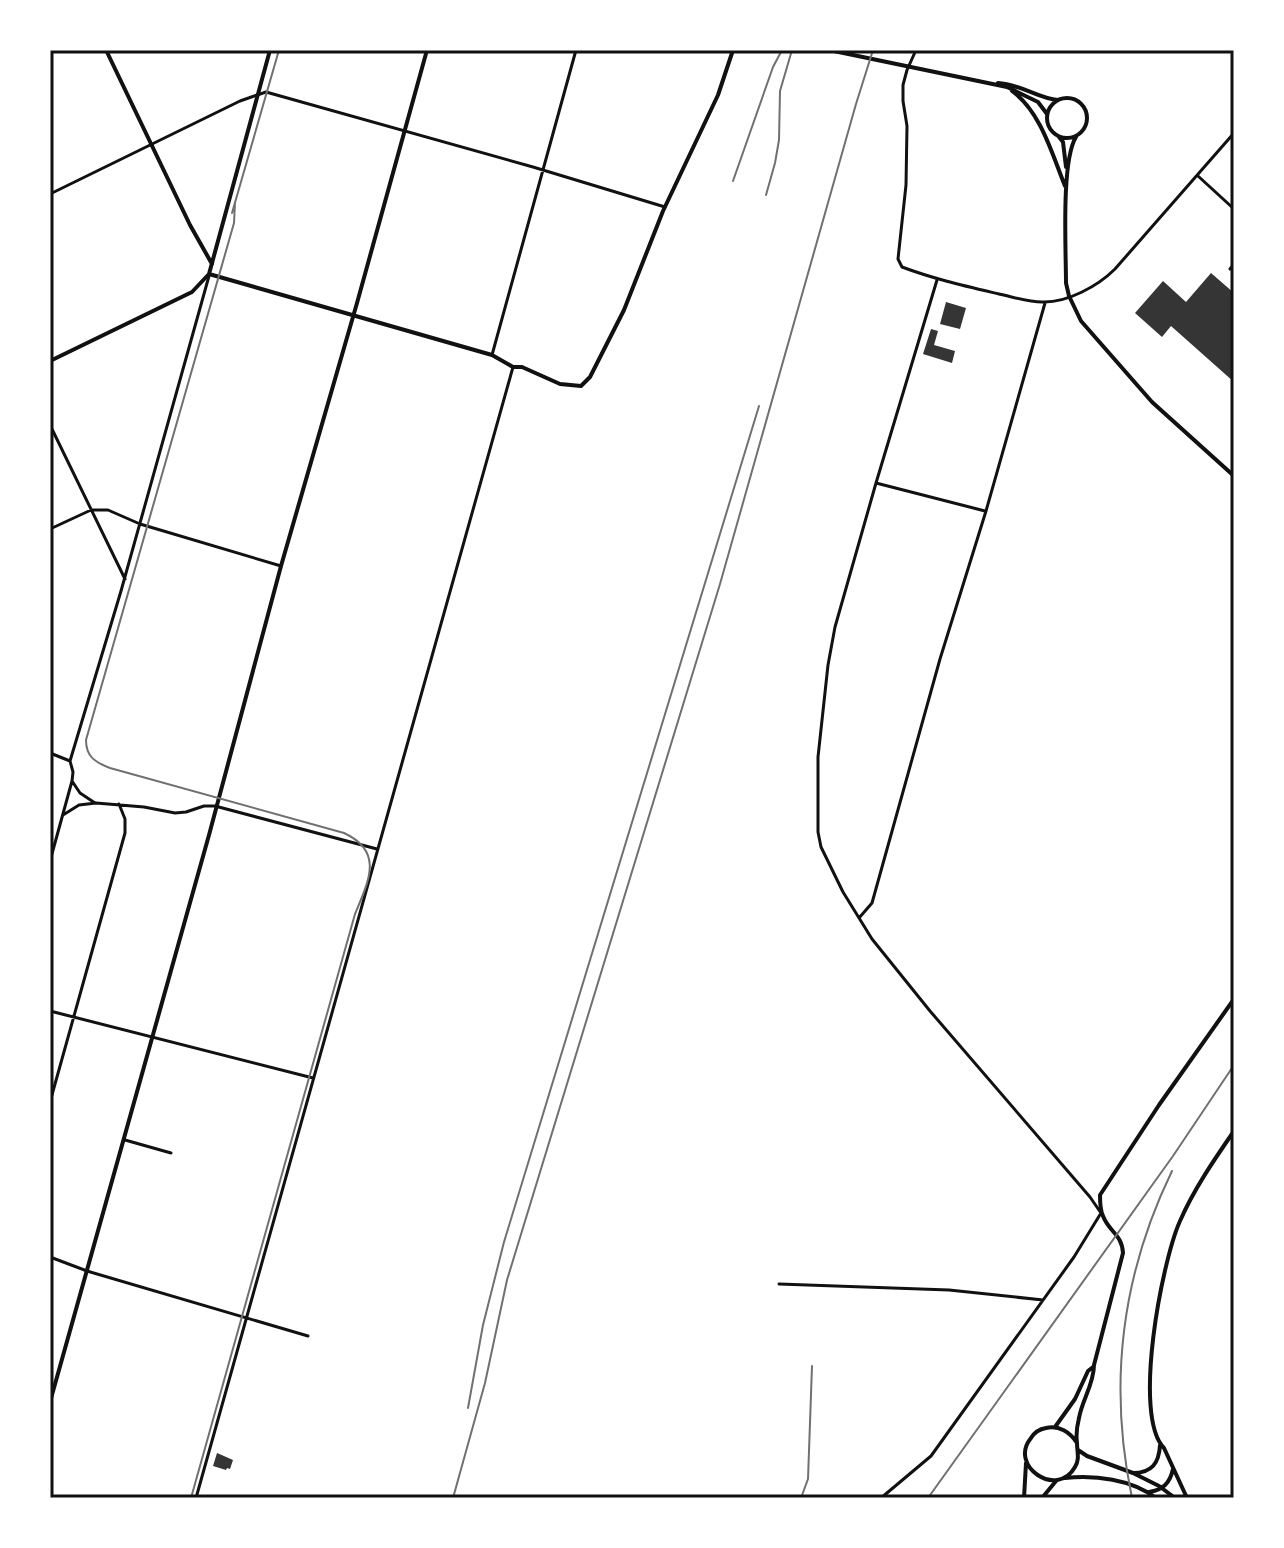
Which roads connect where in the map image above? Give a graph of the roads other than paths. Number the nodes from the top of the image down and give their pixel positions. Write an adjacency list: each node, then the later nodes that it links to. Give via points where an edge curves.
1 (106, 50): 17 (street)
2 (270, 50): 10 (street)
3 (427, 50): 13 (street)
4 (576, 50): 18 (street)
5 (733, 50): 23 (street, via 718,95)
6 (829, 50): 8 (street)
7 (916, 50): 29 (street, via 903,101 906,185 898,259 902,267)
8 (992, 83): 9 (street); 11 (street)
9 (1007, 87): 12 (street, via 1038,102); 21 (street, via 1033,113)
10 (258, 95): 13 (street, via 275,94); 17 (street); 25 (street)
11 (1058, 100): 12 (street); 16 (street, via 1074,99 1086,110 1086,125)
12 (1047, 114): 15 (street)
13 (405, 131): 18 (street); 32 (street)
14 (1234, 133): 20 (street)
15 (1057, 136): 16 (street); 19 (street, via 1063,142)
16 (1076, 137): 19 (street)
17 (152, 144): 22 (street); 25 (street)
18 (542, 170): 23 (street); 33 (street)
19 (1067, 175): 21 (street)
20 (1197, 175): 24 (street); 30 (street, via 1104,280)
21 (1067, 189): 30 (street)
22 (50, 194)
23 (665, 207): 35 (street, via 624,310 590,377 581,386 560,384)
24 (1234, 209)
25 (212, 264): 28 (street)
26 (1234, 264): 27 (street)
27 (1230, 269)
28 (209, 274): 32 (street); 34 (street, via 192,292); 41 (street)
29 (937, 280): 31 (street); 38 (street)
30 (1069, 296): 31 (street); 37 (street, via 1081,321 1152,402)
31 (1045, 303): 40 (street)
32 (353, 315): 33 (street); 43 (street)
33 (492, 355): 35 (street)
34 (50, 361)
35 (513, 367): 52 (street)
36 (50, 425): 39 (street)
37 (1234, 476)
38 (876, 483): 40 (street); 54 (street, via 835,627 817,780 821,847)
39 (91, 510): 41 (street, via 108,510); 42 (street); 44 (street)
40 (986, 511): 54 (street, via 872,903)
41 (140, 524): 43 (street); 44 (street)
42 (50, 529)
43 (281, 566): 50 (street)
44 (125, 579): 46 (street)
45 (50, 753): 46 (street)
46 (70, 761): 47 (street)
47 (72, 781): 48 (street); 51 (street)
48 (96, 803): 49 (street); 51 (street)
49 (119, 804): 50 (street, via 175,813); 57 (street, via 125,833)
50 (215, 806): 52 (street); 58 (street)
51 (63, 815): 53 (street)
52 (378, 849): 59 (street)
53 (50, 861)
54 (859, 918): 64 (street, via 930,1011)
55 (1234, 999): 64 (street, via 1107,1182 1100,1195)
56 (50, 1011): 57 (street)
57 (73, 1018): 58 (street); 60 (street)
58 (152, 1037): 59 (street); 62 (street)
59 (313, 1078): 69 (street)
60 (50, 1102)
61 (1234, 1131): 75 (street, via 1187,1206 1164,1273 1151,1375 1151,1410)
62 (123, 1139): 63 (street); 66 (street)
63 (171, 1153)
64 (1101, 1213): 68 (street); 71 (street, via 1122,1240 1123,1253)
65 (50, 1257): 66 (street)
66 (87, 1271): 69 (street); 72 (street)
67 (779, 1284): 68 (street, via 949,1290)
68 (1043, 1300): 84 (street, via 931,1456)
69 (247, 1317): 70 (street); 83 (street)
70 (308, 1336)
71 (1094, 1365): 73 (street); 74 (street)
72 (50, 1402)
73 (1055, 1427): 74 (street); 77 (street, via 1032,1436)
74 (1077, 1443): 76 (street)
75 (1160, 1445): 78 (street); 79 (street, via 1154,1467)
76 (1078, 1450): 79 (street); 80 (street, via 1075,1467)
77 (1026, 1460): 80 (street, via 1037,1476); 85 (street)
78 (1173, 1469): 81 (street); 89 (street)
79 (1133, 1473): 81 (street)
80 (1059, 1480): 82 (street, via 1096,1477); 86 (street)
81 (1163, 1488): 82 (street); 88 (street)
82 (1149, 1492): 87 (street)
83 (196, 1498)
84 (881, 1498)
85 (1024, 1498)
86 (1042, 1498)
87 (1156, 1498)
88 (1175, 1498)
89 (1187, 1498)

